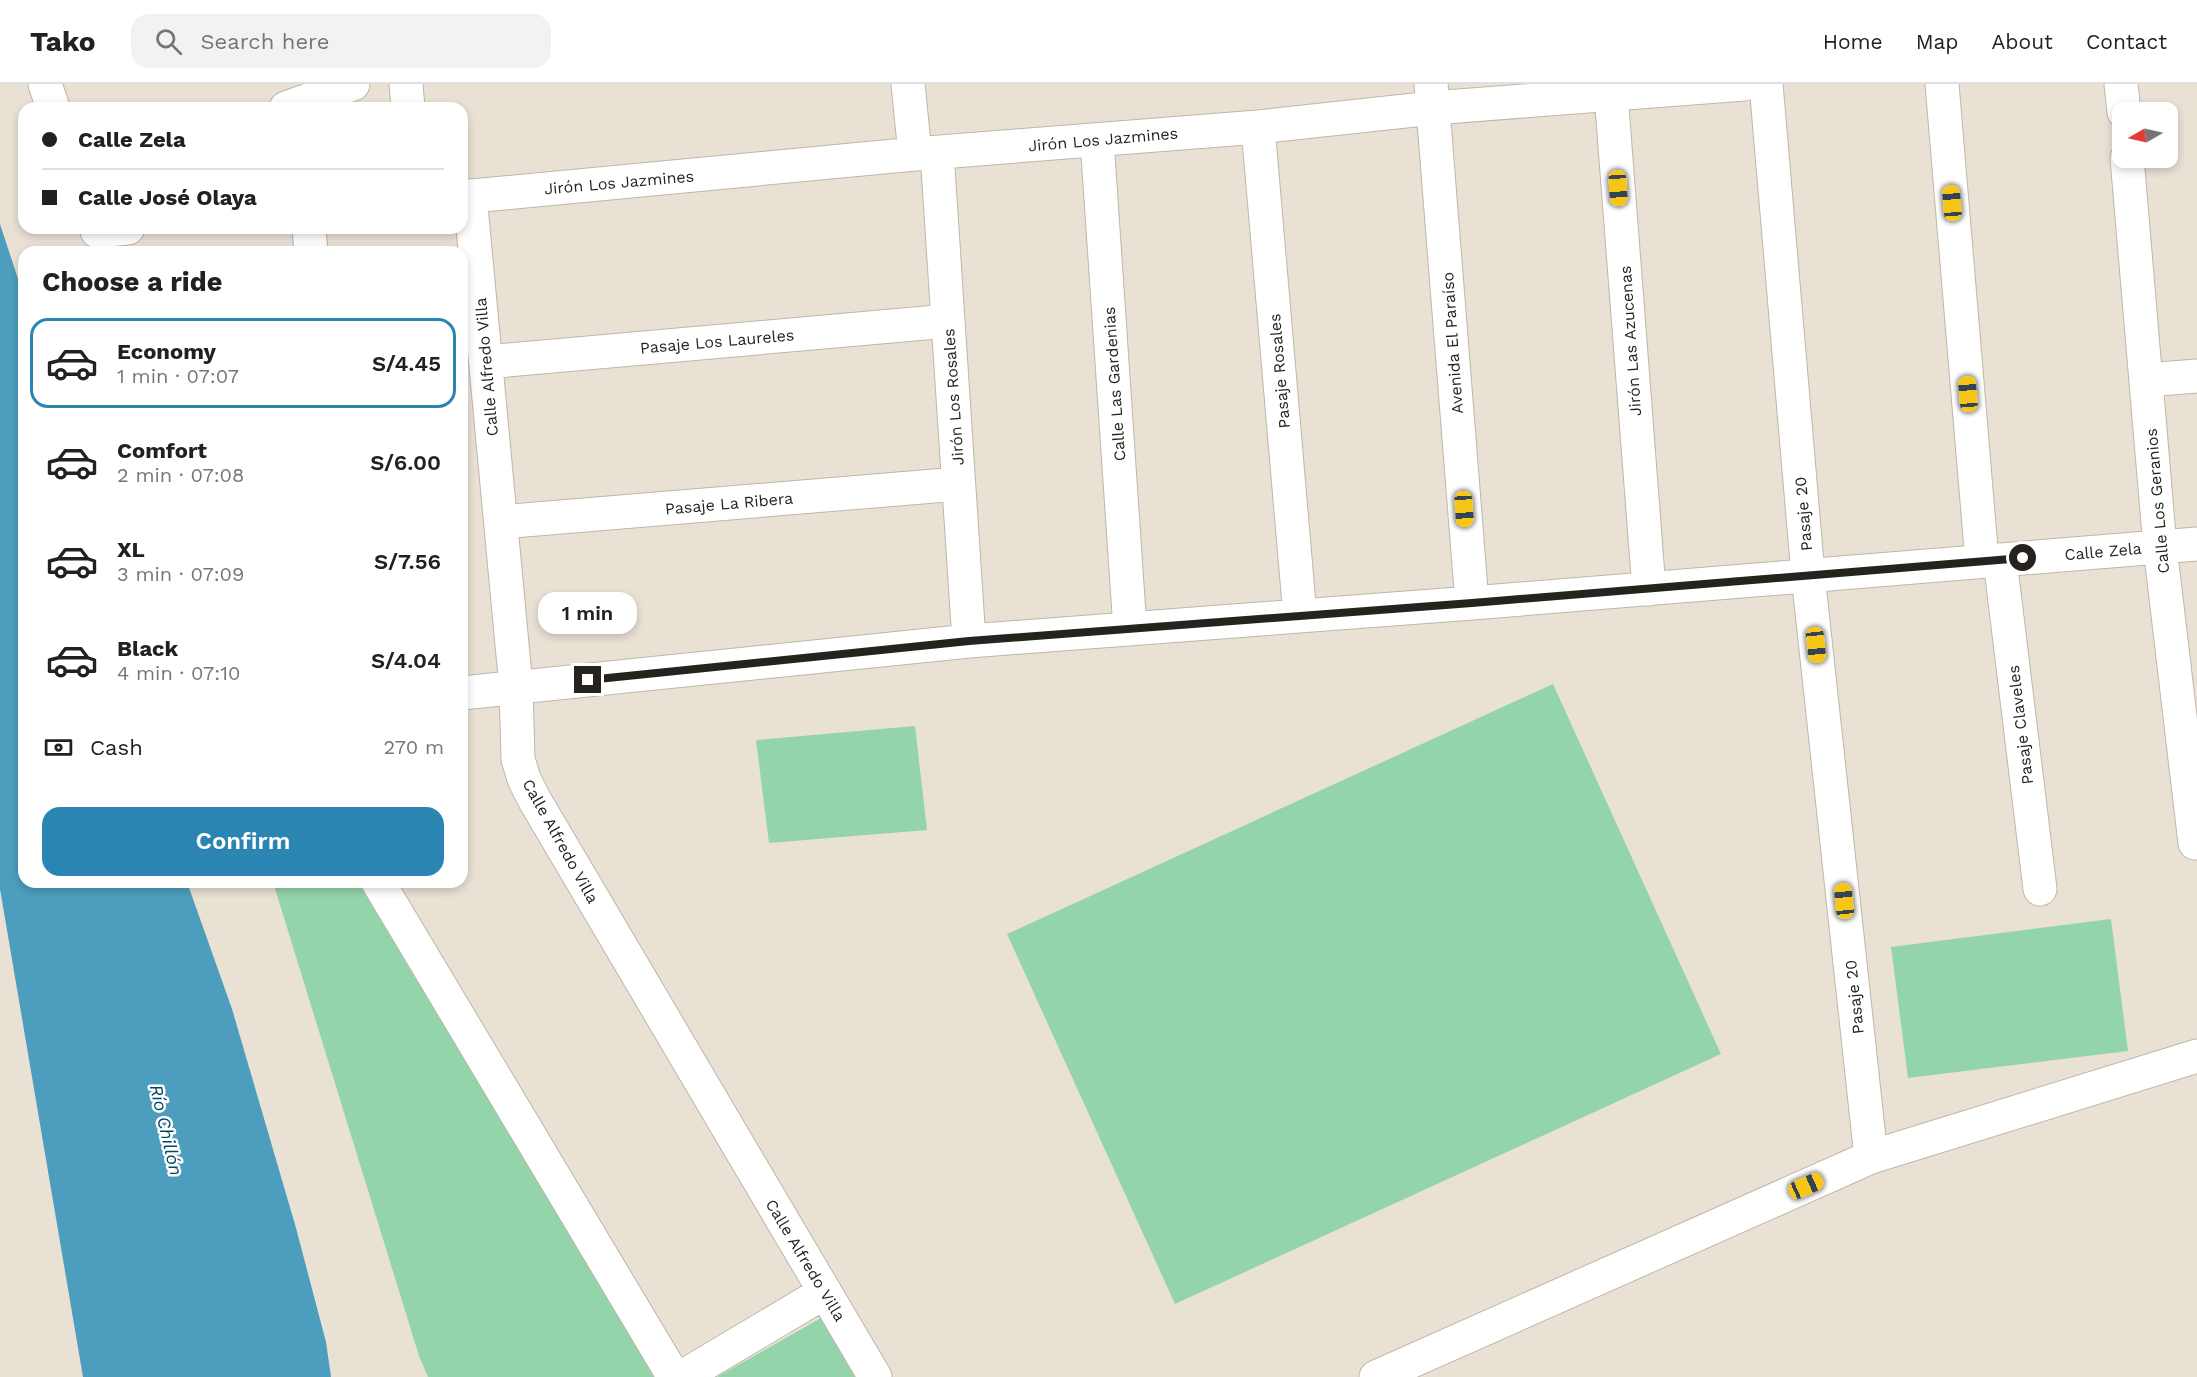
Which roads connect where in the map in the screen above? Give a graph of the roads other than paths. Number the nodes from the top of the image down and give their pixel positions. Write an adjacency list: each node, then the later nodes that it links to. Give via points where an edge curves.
1 (45, 84): 11 (street)
2 (353, 84): 12 (street)
3 (406, 84): 13 (street)
4 (908, 84): 17 (street, Jirón Los Rosales)
5 (1744, 84): 9 (street, Jirón Los Jazmines)
6 (1766, 84): 30 (street, Pasaje 20)
7 (1942, 84): 29 (street, Pasaje Claveles)
8 (2121, 84): 14 (street)
9 (1611, 94): 10 (street, Jirón Los Jazmines); 31 (street, Jirón Las Azucenas)
10 (1432, 96): 15 (street, Jirón Los Jazmines); 32 (street, Avenida El Paraíso)
11 (51, 102)
12 (306, 102)
13 (408, 102)
14 (2123, 102)
15 (1257, 127): 16 (street, Jirón Los Jazmines); 33 (street, Pasaje Rosales)
16 (1097, 140): 17 (street, Jirón Los Jazmines); 34 (street, Calle Las Gardenias)
17 (926, 153): 19 (street, Jirón Los Jazmines); 21 (street, Jirón Los Rosales)
18 (2128, 168): 24 (street, Calle Los Geranios)
19 (468, 196)
20 (468, 213): 22 (street, Calle Alfredo Villa)
21 (948, 321): 22 (street, Pasaje Los Laureles); 25 (street, Jirón Los Rosales)
22 (486, 362): 26 (street, Calle Alfredo Villa)
23 (2197, 376): 24 (street)
24 (2146, 380): 28 (street, Calle Los Geranios)
25 (958, 484): 26 (street, Pasaje La Ribera); 35 (street, Jirón Los Rosales)
26 (501, 522): 36 (street, Calle Alfredo Villa)
27 (2197, 544): 28 (street, Calle Zela)
28 (2160, 547): 29 (street, Calle Zela); 38 (street, Calle Los Geranios)
29 (1991, 560): 30 (street, Calle Zela); 40 (street, Pasaje Claveles)
30 (1808, 575): 31 (street, Calle Zela); 42 (street, Pasaje 20)
31 (1649, 589): 32 (street, Calle Zela)
32 (1472, 603): 33 (street, Calle Zela)
33 (1300, 616): 34 (street, Calle Zela)
34 (1130, 629): 35 (street, Calle Zela)
35 (969, 641): 36 (street, Calle Zela)
36 (516, 687): 37 (street, Calle Zela); 43 (street, Calle Alfredo Villa, via 518,759 534,799)
37 (468, 692)
38 (2195, 843)
39 (382, 888): 44 (street)
40 (2040, 890)
41 (2197, 1056): 42 (street)
42 (1871, 1157): 47 (street)
43 (825, 1292): 45 (street); 46 (street, Calle Alfredo Villa)
44 (674, 1377)
45 (682, 1377)
46 (875, 1377)
47 (1376, 1377)

